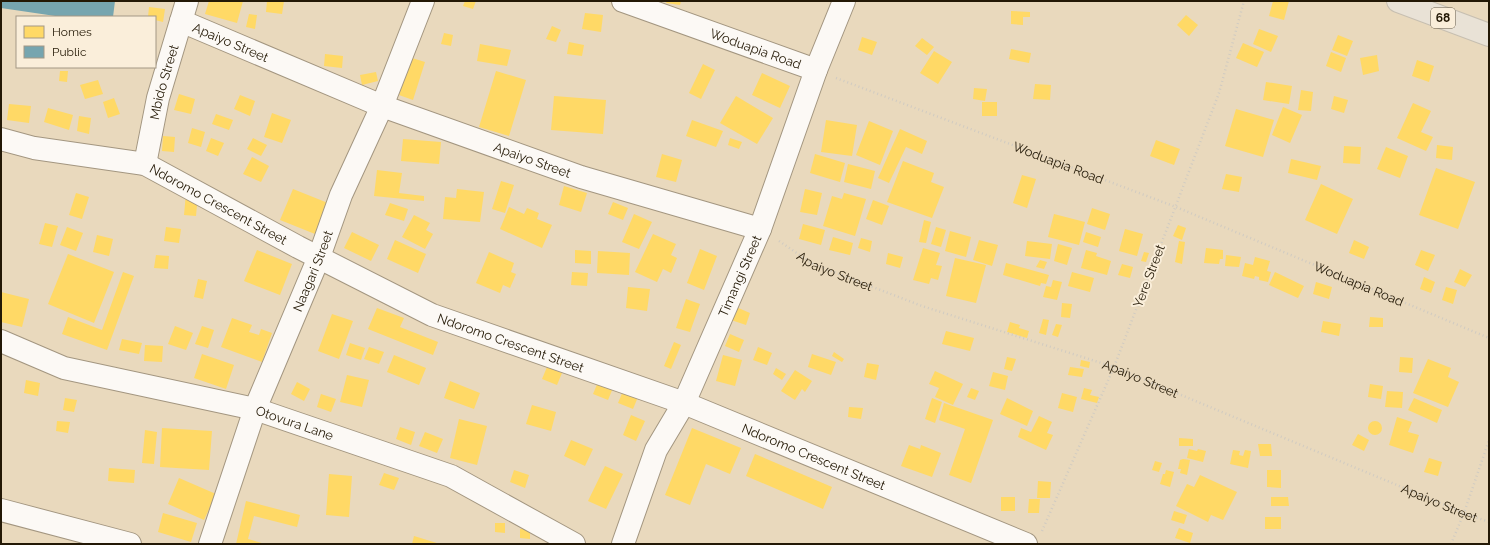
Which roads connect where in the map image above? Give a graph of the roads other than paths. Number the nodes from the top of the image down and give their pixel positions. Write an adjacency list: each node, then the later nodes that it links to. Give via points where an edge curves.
1 (423, 1): 8 (street, Naagari Street)
2 (623, 1): 7 (street, Woduapia Road)
3 (844, 1): 7 (street, Timangi Street)
4 (1398, 1): 6 (main road, 68)
5 (184, 11): 8 (street, Apaiyo Street); 10 (street, Mbido Street, via 158,98)
6 (1489, 35)
7 (816, 70): 11 (street, Timangi Street)
8 (382, 106): 11 (street, Apaiyo Street, via 581,176); 12 (street, Naagari Street, via 341,194)
9 (1, 139): 10 (street, Ndoromo Crescent Street, via 34,148)
10 (145, 164): 12 (street, Ndoromo Crescent Street)
11 (760, 229): 14 (street, Timangi Street)
12 (319, 257): 14 (street, Ndoromo Crescent Street, via 432,314); 15 (street, Naagari Street)
13 (1, 341): 15 (street, Otovura Lane, via 64,368)
14 (684, 403): 17 (street, Ndoromo Crescent Street); 21 (street, Timangi Street, via 656,450)
15 (255, 409): 19 (street, Naagari Street); 20 (street, Otovura Lane, via 451,476)
16 (1, 510): 18 (street)
17 (1033, 540)
18 (130, 544)
19 (210, 544)
20 (574, 544)
21 (623, 544)

